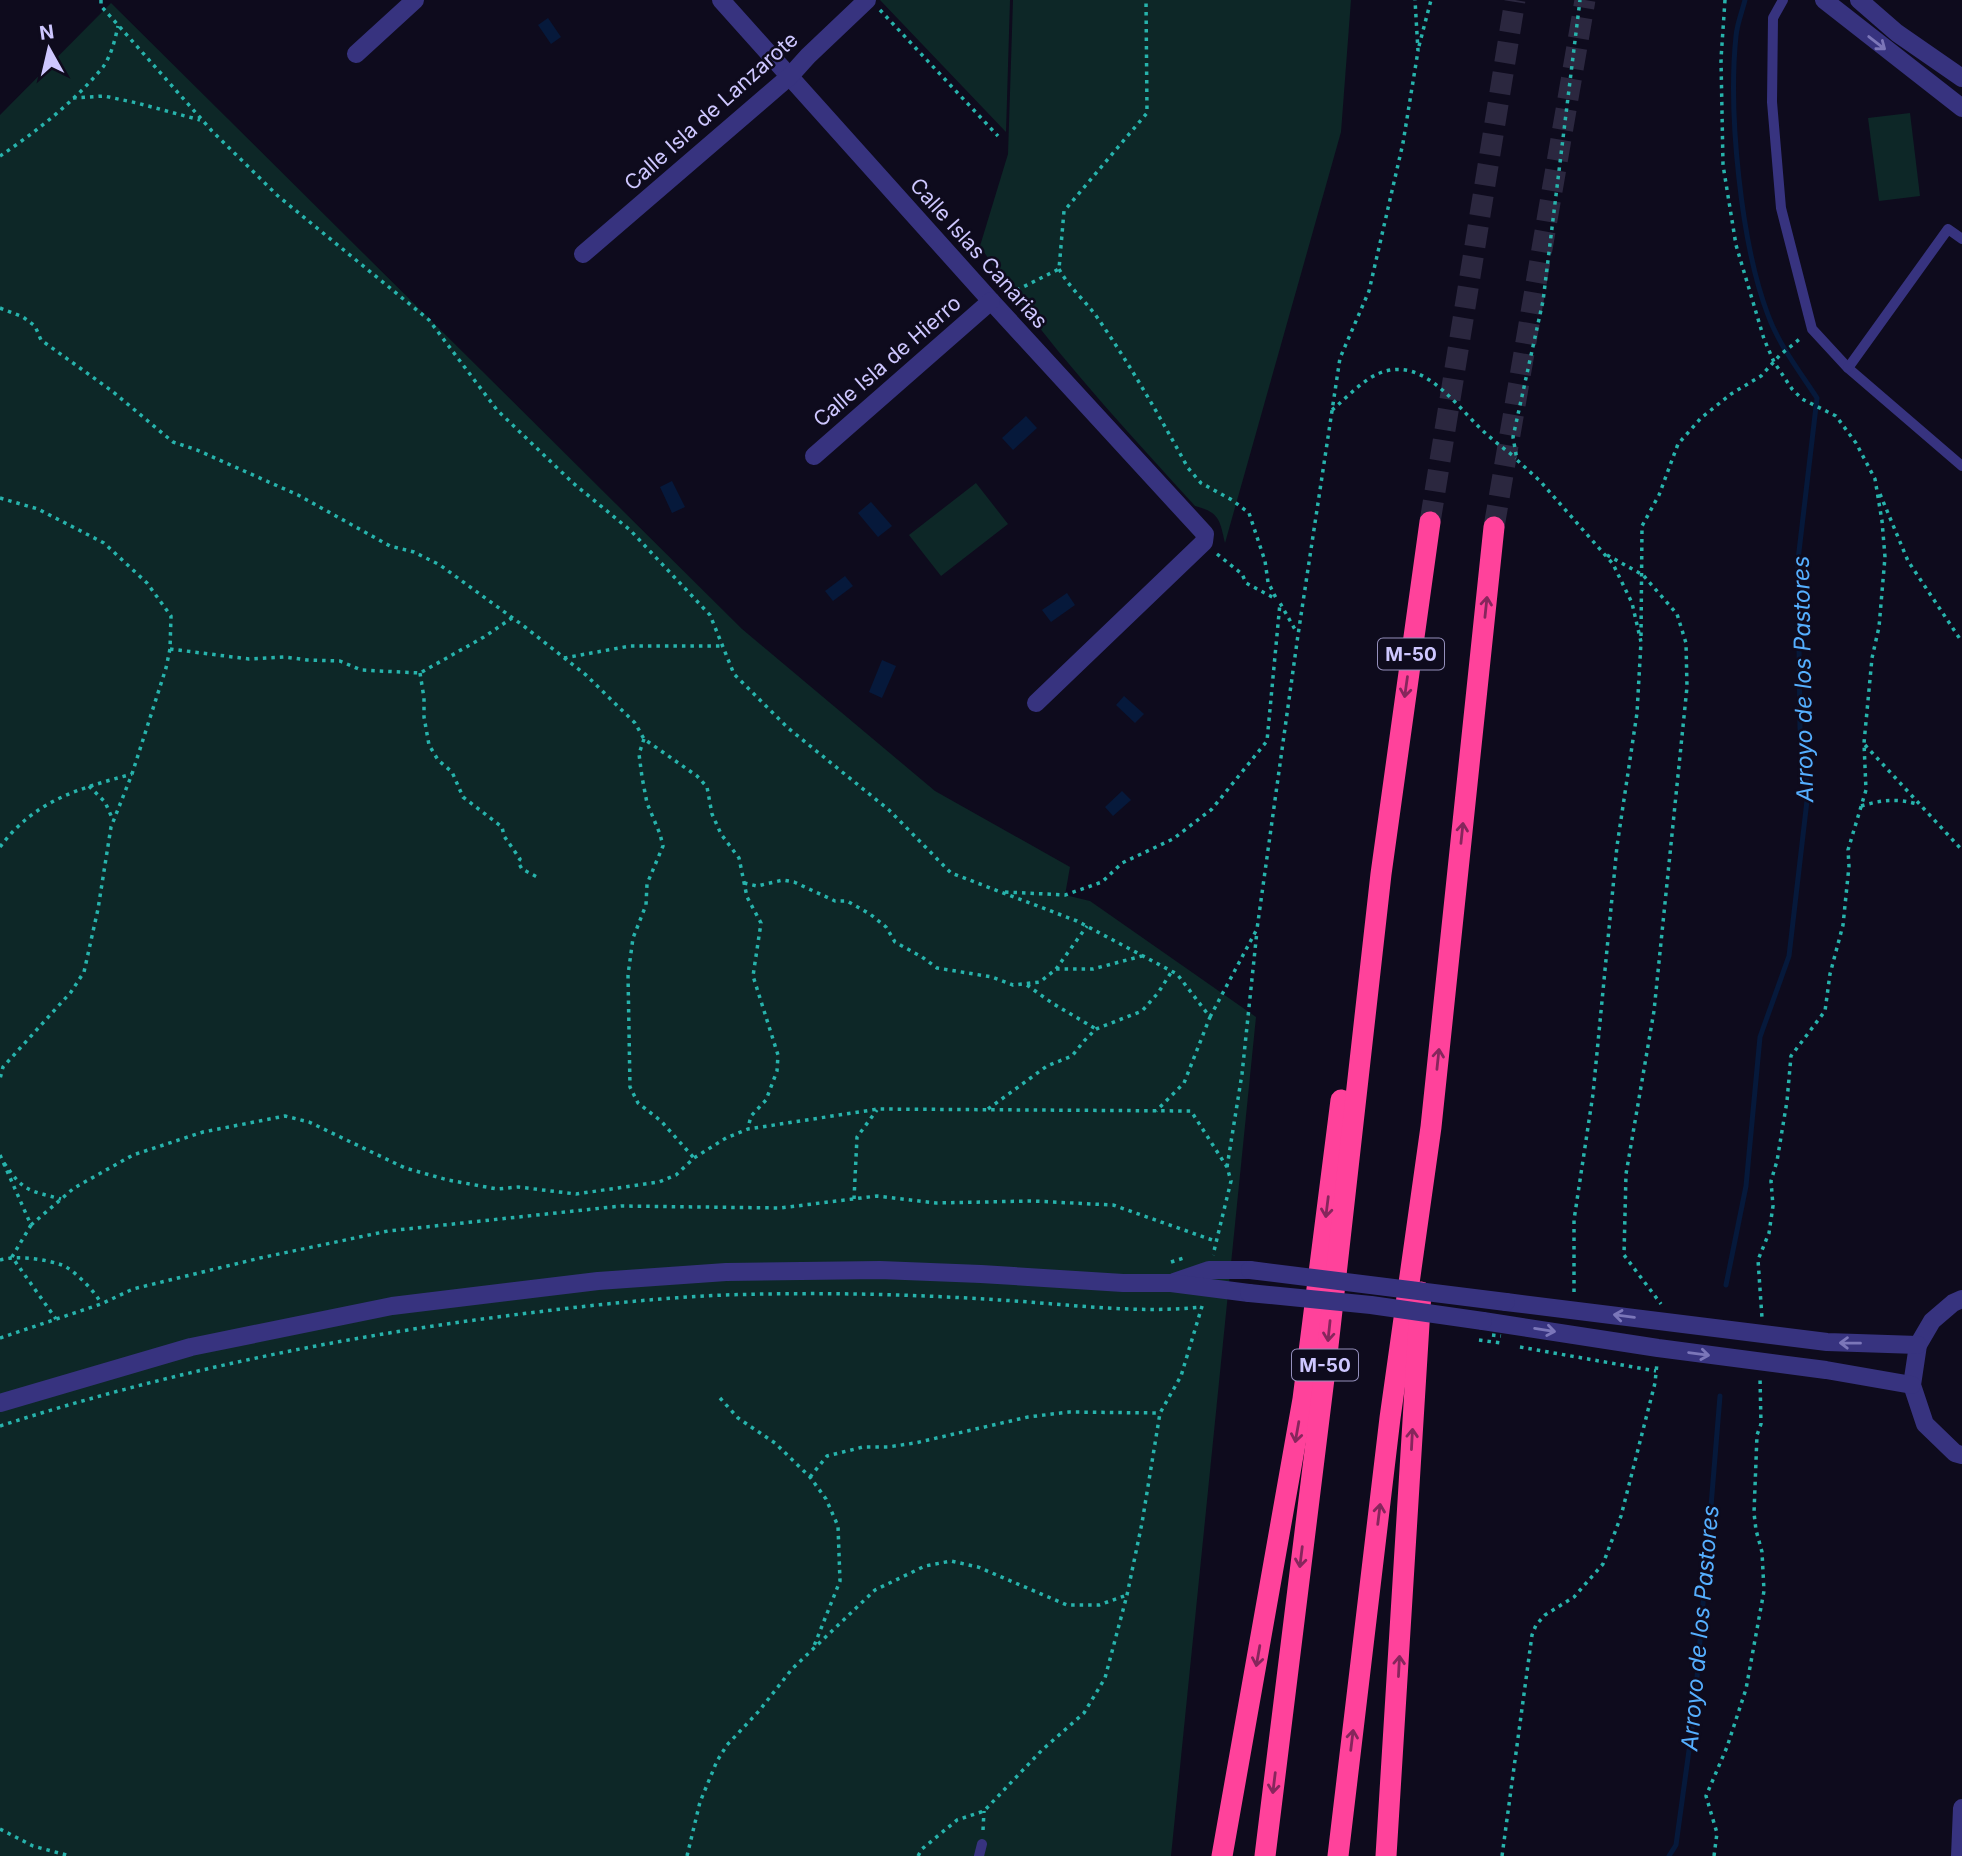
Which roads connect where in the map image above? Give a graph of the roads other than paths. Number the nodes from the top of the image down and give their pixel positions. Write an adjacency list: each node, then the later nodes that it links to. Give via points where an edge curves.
1 (415, 0): 7 (street)
2 (721, 0): 8 (street, Calle Islas Canarias)
3 (1783, 0): 14 (lane, via 1773,18 1772,102 1781,208 1812,329)
4 (1824, 0): 10 (street, one-way to 10)
5 (1859, 0): 9 (street)
6 (873, 5): 8 (street, Calle Isla de Lanzarote)
7 (356, 54)
8 (790, 76): 12 (street, Calle Isla de Lanzarote); 13 (street, Calle Islas Canarias)
9 (1962, 78)
10 (1962, 108)
11 (1962, 239): 14 (lane, via 1948,229)
12 (583, 254)
13 (991, 301): 15 (street, Calle Isla de Hierro); 19 (street, Calle Islas Canarias, via 1205,538)
14 (1848, 368): 16 (lane)
15 (814, 456)
16 (1962, 466)
17 (1430, 522): 20 (highway, M-50, one-way to 20)
18 (1494, 527): 21 (highway, one-way to 18)
19 (1036, 703)
20 (1381, 874): 31 (highway, one-way to 31, via 1355,991 1303,1399); 32 (highway, M-50, one-way to 32)
21 (1431, 1127): 33 (highway, one-way to 21, via 1390,1418); 34 (highway, one-way to 21)
22 (1171, 1283): 24 (street, one-way to 22, bridge, via 1762,1335 1250,1270 1209,1270); 25 (street, one-way to 25, bridge, via 1371,1305); 26 (street, via 811,1270 598,1281 392,1307 204,1344)
23 (1962, 1299): 24 (street, via 1932,1321)
24 (1918, 1345): 25 (street)
25 (1912, 1385): 27 (street, via 1926,1424)
26 (0, 1403)
27 (1960, 1459)
28 (1962, 1808): 35 (street)
29 (982, 1844): 30 (lane)
30 (979, 1856)
31 (1222, 1856)
32 (1265, 1856)
33 (1338, 1856)
34 (1386, 1856)
35 (1960, 1856)

